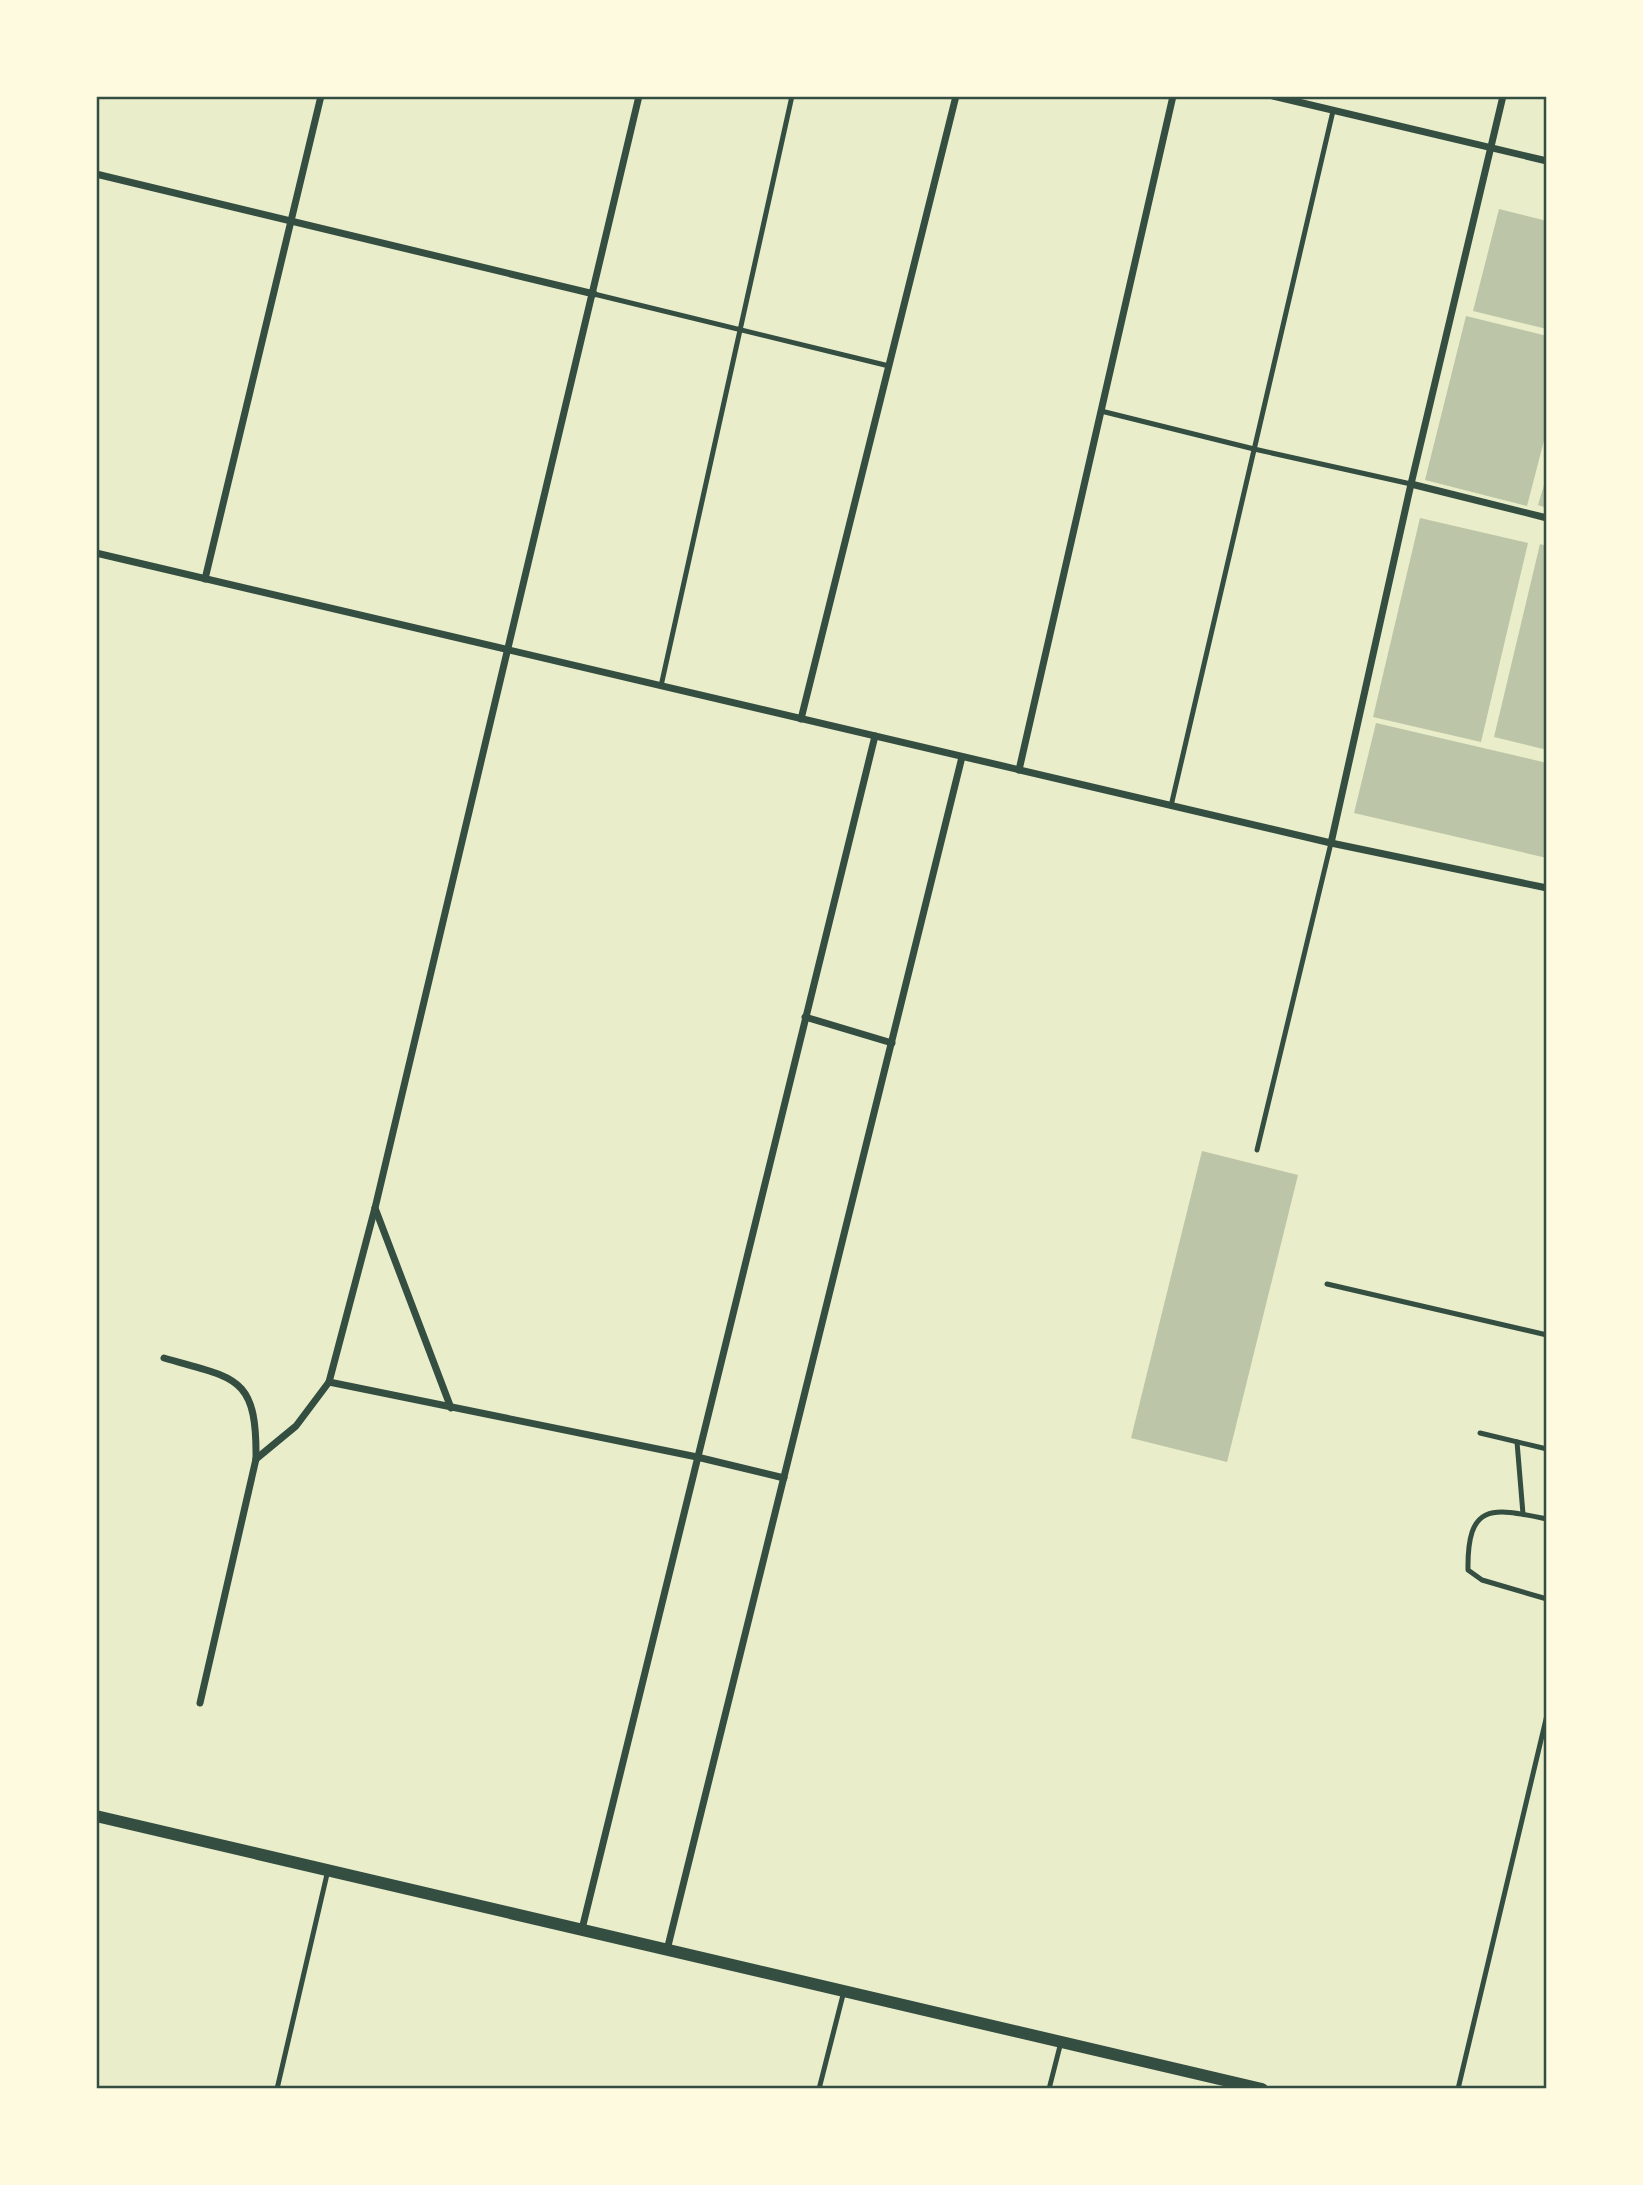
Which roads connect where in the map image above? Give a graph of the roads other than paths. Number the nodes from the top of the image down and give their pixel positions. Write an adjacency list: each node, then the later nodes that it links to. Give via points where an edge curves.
1 (321, 96): 12 (street)
2 (639, 96): 13 (street)
3 (792, 96): 14 (lane)
4 (956, 96): 15 (street)
5 (1173, 96): 16 (street)
6 (1273, 96): 8 (street)
7 (1503, 96): 9 (street)
8 (1333, 111): 9 (street); 17 (lane)
9 (1493, 148): 10 (street); 18 (street)
10 (1547, 161)
11 (96, 174): 12 (street)
12 (290, 222): 13 (street); 21 (street)
13 (593, 293): 14 (lane); 22 (street)
14 (740, 328): 15 (lane); 23 (lane)
15 (889, 366): 24 (street)
16 (1101, 411): 17 (lane); 27 (street)
17 (1254, 449): 18 (lane); 28 (lane)
18 (1411, 484): 19 (street); 29 (street)
19 (1547, 518)
20 (96, 554): 21 (street)
21 (205, 579): 22 (street)
22 (506, 650): 23 (street); 34 (street)
23 (661, 686): 24 (street)
24 (800, 719): 25 (street)
25 (875, 736): 26 (street); 31 (street)
26 (962, 757): 27 (street); 32 (street)
27 (1019, 770): 28 (street)
28 (1171, 806): 29 (street)
29 (1331, 843): 30 (street); 33 (lane)
30 (1547, 888)
31 (805, 1017): 32 (street); 43 (street)
32 (892, 1043): 45 (street)
33 (1257, 1150)
34 (375, 1208): 38 (street); 39 (street)
35 (1328, 1284): 36 (lane)
36 (1547, 1335)
37 (164, 1358): 44 (street, via 228,1376 247,1394 256,1418)
38 (329, 1382): 39 (street); 44 (street, via 296,1426)
39 (451, 1408): 43 (street)
40 (1480, 1433): 41 (lane)
41 (1517, 1442): 42 (lane); 46 (lane)
42 (1547, 1449)
43 (697, 1457): 45 (street); 53 (street)
44 (256, 1459): 49 (street)
45 (784, 1478): 54 (street)
46 (1523, 1514): 47 (lane); 48 (lane, via 1484,1513 1468,1548 1468,1570 1482,1580)
47 (1547, 1519)
48 (1547, 1598)
49 (200, 1703)
50 (1547, 1715): 61 (lane)
51 (96, 1816): 52 (street)
52 (328, 1870): 53 (street); 57 (lane)
53 (582, 1929): 54 (street)
54 (667, 1950): 55 (street)
55 (844, 1991): 56 (street); 58 (lane)
56 (1061, 2042): 59 (lane); 60 (street)
57 (278, 2089)
58 (819, 2089)
59 (1049, 2089)
60 (1262, 2089)
61 (1458, 2089)

